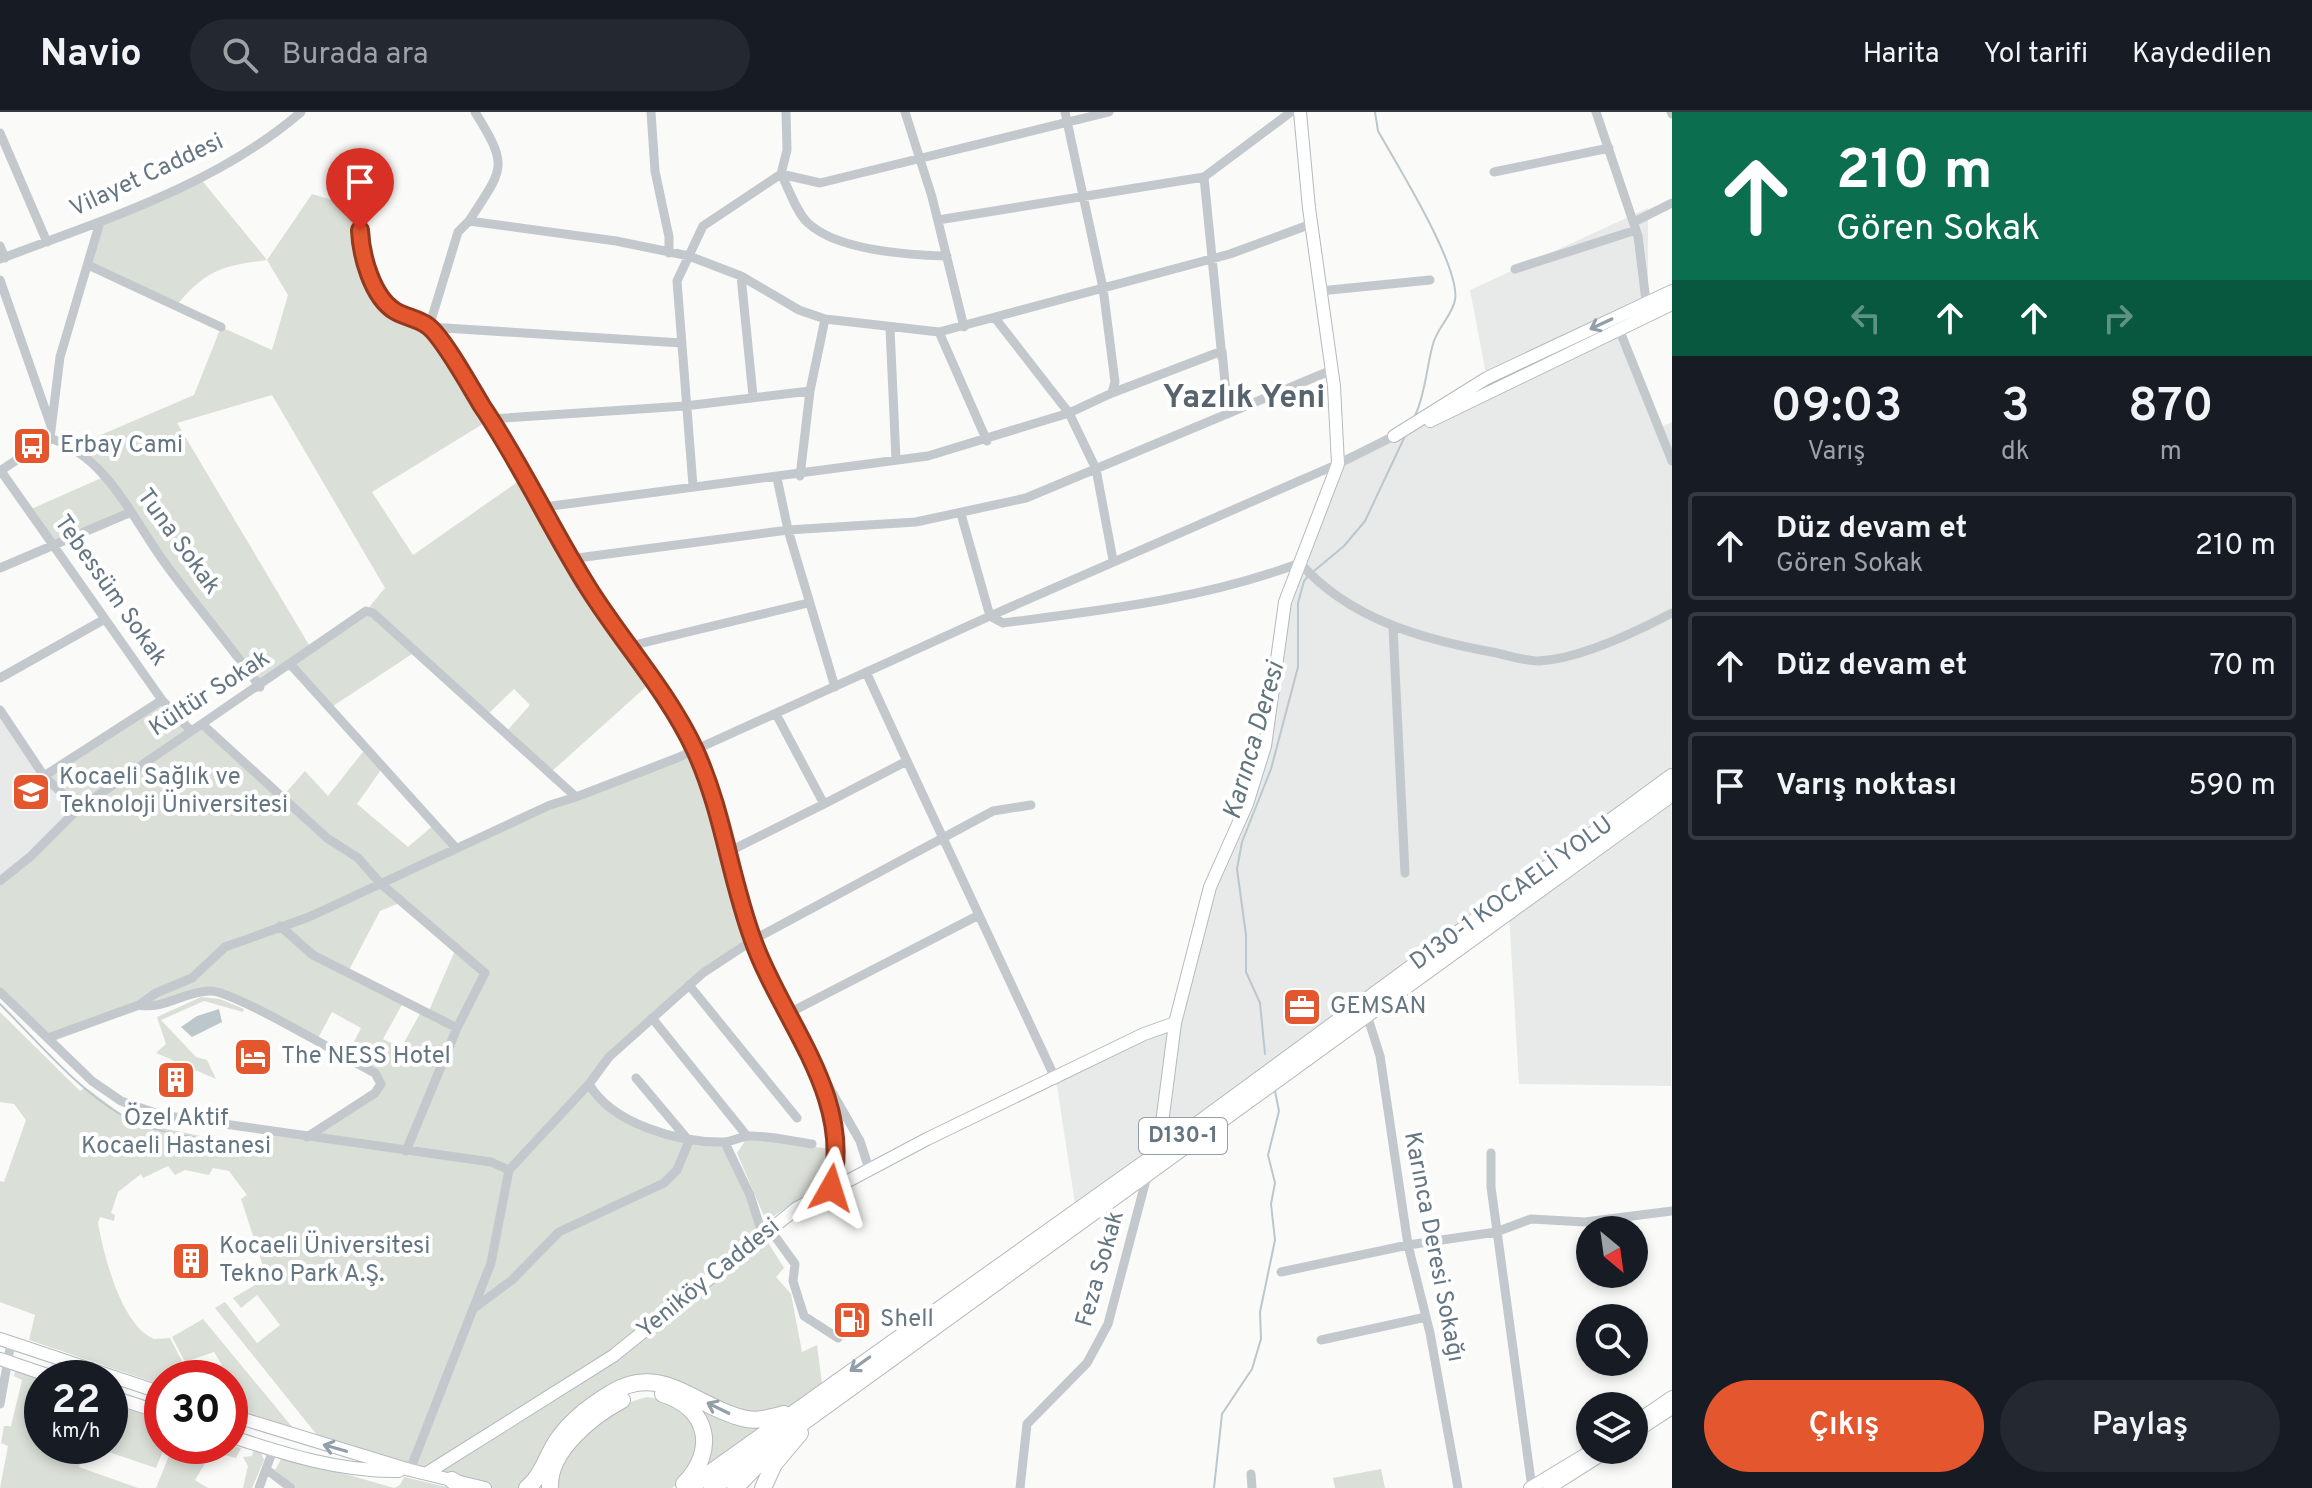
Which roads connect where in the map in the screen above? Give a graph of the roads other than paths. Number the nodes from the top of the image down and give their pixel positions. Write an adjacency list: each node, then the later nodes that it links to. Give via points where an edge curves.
1 (301, 112): 22 (street, Vilayet Caddesi, via 266,140 200,178)
2 (475, 112): 21 (street, via 497,148 500,169)
3 (651, 112): 27 (street)
4 (786, 112): 16 (street, via 787,150)
5 (905, 112): 13 (street)
6 (1109, 112): 10 (street)
7 (1291, 112): 17 (street)
8 (1300, 112): 23 (street)
9 (1596, 112): 12 (street)
10 (1066, 117): 13 (street); 18 (street)
11 (0, 133): 25 (street)
12 (1609, 148): 15 (street); 24 (street)
13 (920, 160): 16 (street, via 820,183); 20 (street)
14 (355, 168): 45 (street, via 361,253 377,289 392,309)
15 (1494, 172)
16 (781, 174): 28 (street, via 703,226); 29 (street, via 806,222 828,237 900,254)
17 (1204, 177): 18 (street); 31 (street)
18 (1082, 196): 20 (street); 37 (street)
19 (1672, 203): 24 (street)
20 (938, 220): 29 (street)
21 (469, 221): 27 (street); 45 (street, via 458,232)
22 (100, 222): 25 (street, Vilayet Caddesi); 32 (street)
23 (1311, 224): 31 (street); 38 (street)
24 (1635, 226): 33 (street); 41 (street)
25 (47, 242): 30 (street, Vilayet Caddesi)
26 (0, 246): 30 (street)
27 (669, 253): 28 (street)
28 (689, 256): 34 (street); 50 (street, via 677,281)
29 (947, 256): 46 (street)
30 (2, 258)
31 (1213, 259): 37 (street); 51 (street)
32 (88, 265): 44 (street); 61 (street, via 60,357)
33 (1515, 269)
34 (741, 276): 43 (street); 55 (street)
35 (0, 280): 61 (street)
36 (1430, 280): 38 (street)
37 (1103, 288): 42 (street); 54 (street)
38 (1320, 291): 52 (street)
39 (1672, 291): 41 (street)
40 (1672, 304): 41 (street)
41 (1647, 309): 48 (street); 59 (street, one-way to 59, via 1487,378)
42 (995, 318): 46 (street); 57 (street)
43 (825, 319): 47 (street); 53 (street)
44 (221, 327)
45 (429, 327): 50 (street); 60 (street)
46 (964, 327): 49 (street)
47 (890, 328): 49 (street); 64 (street)
48 (1619, 329): 59 (street); 65 (street)
49 (939, 332): 63 (street)
50 (682, 343): 56 (street)
51 (1222, 358): 54 (street, via 1222,351); 58 (street)
52 (1332, 370): 58 (street); 66 (street)
53 (810, 391): 55 (street); 69 (street)
54 (1112, 393): 57 (street)
55 (753, 396): 56 (street)
56 (685, 406): 60 (street); 71 (street)
57 (1069, 413): 63 (street); 67 (street)
58 (1228, 414): 67 (street)
59 (1429, 417): 62 (street)
60 (491, 419): 72 (street)
61 (51, 433): 68 (street); 73 (street, Tuna Sokak, via 75,446 107,476)
62 (1394, 436): 66 (street)
63 (987, 441): 64 (street)
64 (896, 460): 69 (street)
65 (1672, 461)
66 (1338, 464): 78 (street); 79 (street)
67 (1096, 469): 74 (street, via 1026,498); 78 (street)
68 (0, 471): 76 (street, Tebessüm Sokak)
69 (800, 476): 70 (street)
70 (777, 478): 71 (street); 75 (street)
71 (693, 486): 72 (street)
72 (544, 507): 77 (street)
73 (131, 512): 76 (street); 90 (street, Tuna Sokak)
74 (961, 514): 75 (street); 83 (street)
75 (788, 530): 77 (street); 81 (street)
76 (53, 544): 80 (street); 84 (street, Tebessüm Sokak)
77 (570, 559): 86 (street)
78 (1113, 560): 83 (street)
79 (1303, 567): 83 (street, via 1155,602 1003,623); 85 (street, via 1316,581); 121 (street, via 1285,602 1265,746 1247,804 1210,887)
80 (0, 568)
81 (808, 603): 86 (street); 91 (street)
82 (1672, 613): 85 (street, via 1608,644 1539,661)
83 (990, 616): 88 (street)
84 (105, 619): 89 (street); 92 (street, Tebessüm Sokak)
85 (1393, 628): 109 (street)
86 (626, 647): 97 (street, via 663,692)
87 (291, 665): 90 (street, Kültür Sokak); 102 (street, Kültür Sokak, via 366,611 373,613); 107 (street)
88 (866, 672): 91 (street); 98 (street)
89 (0, 678)
90 (260, 687): 95 (street, Kültür Sokak)
91 (835, 687): 94 (street)
92 (162, 700): 96 (street, Tebessüm Sokak); 99 (street)
93 (0, 710): 99 (street)
94 (776, 714): 97 (street); 103 (street)
95 (202, 724): 96 (street, Kültür Sokak); 111 (street)
96 (191, 731): 105 (street, Kültür Sokak)
97 (695, 750): 102 (street); 108 (street)
98 (907, 761): 103 (street); 106 (street)
99 (44, 776): 105 (street)
100 (1672, 777): 136 (highway, D130-1 KOCAELİ YOLU / D130-1)
101 (1672, 793): 119 (highway, D130-1)
102 (576, 797): 107 (street)
103 (824, 804): 108 (street)
104 (1031, 805): 106 (street, via 993,811)
105 (78, 809): 110 (street, Kültür Sokak)
106 (944, 840): 112 (street); 114 (street)
107 (456, 848): 111 (street)
108 (730, 851): 114 (street)
109 (1405, 873)
110 (0, 881)
111 (380, 883): 113 (street); 122 (street, via 485,973)
112 (979, 915): 118 (street); 126 (street)
113 (280, 926): 117 (street, via 225,947 192,978); 122 (street, via 313,955)
114 (753, 940): 115 (street); 118 (street)
115 (689, 985): 120 (street); 128 (street)
116 (0, 992): 123 (street)
117 (139, 1005): 123 (street); 130 (street, via 150,1007 211,991 375,1073 381,1084 375,1093)
118 (789, 1013): 124 (street)
119 (1367, 1015): 139 (highway, D130-1); 144 (street, Karınca Deresi Sokağı, via 1380,1056)
120 (652, 1018): 127 (street, via 609,1057); 129 (street)
121 (1175, 1023): 126 (street, Yeniköy Caddesi); 136 (street)
122 (457, 1028): 134 (street)
123 (48, 1038): 130 (street, via 121,1101 161,1115)
124 (812, 1057): 137 (street, via 860,1141); 140 (street, via 834,1140)
125 (636, 1078): 131 (street)
126 (1056, 1080): 137 (street, Yeniköy Caddesi)
127 (589, 1084): 131 (street, via 596,1096 647,1128); 138 (street)
128 (797, 1118)
129 (747, 1136): 132 (street); 133 (street)
130 (307, 1137): 134 (street)
131 (689, 1141): 132 (street); 146 (street, via 677,1170 664,1183 559,1232 512,1280)
132 (725, 1143): 142 (street)
133 (812, 1144)
134 (406, 1151): 138 (street, via 491,1162)
135 (1491, 1153): 143 (street)
136 (1158, 1154): 158 (highway, D130-1 KOCAELİ YOLU / D130-1, one-way to 158)
137 (869, 1169): 140 (street, Yeniköy Caddesi)
138 (509, 1170): 146 (street, via 491,1263)
139 (1147, 1176): 153 (highway, D130-1); 182 (street, Feza Sokak, via 1102,1339 1087,1363 1027,1424)
140 (831, 1188): 142 (street, Yeniköy Caddesi)
141 (1672, 1211): 143 (street, via 1585,1222 1531,1219)
142 (766, 1231): 148 (street, via 795,1264 793,1281 804,1316); 169 (street, Yeniköy Caddesi, via 613,1356)
143 (1496, 1232): 144 (street); 185 (street)
144 (1408, 1245): 145 (street); 147 (street, Karınca Deresi Sokağı)
145 (1281, 1272)
146 (473, 1309): 168 (street)
147 (1426, 1317): 149 (street); 184 (street, Karınca Deresi Sokağı)
148 (838, 1338)
149 (1321, 1340)
150 (6, 1341): 151 (street); 154 (street)
151 (4, 1360): 152 (street); 156 (street)
152 (24, 1367)
153 (863, 1379): 162 (highway, D130-1); 181 (highway, via 796,1437)
154 (144, 1387)
155 (1672, 1397): 159 (street)
156 (0, 1404)
157 (1672, 1408): 161 (street)
158 (793, 1412): 175 (highway, one-way to 175, via 768,1419 742,1418 665,1383 630,1384 574,1421); 178 (highway, D130-1 KOCAELİ YOLU / D130-1)
159 (1648, 1413)
160 (248, 1420): 168 (street, one-way to 160)
161 (1648, 1424)
162 (779, 1440): 179 (highway, D130-1); 180 (highway)
163 (248, 1442): 164 (street)
164 (273, 1450): 167 (street); 168 (street, via 374,1471)
165 (1576, 1460): 185 (street)
166 (1587, 1464): 186 (street)
167 (266, 1469): 172 (street); 173 (street)
168 (410, 1470): 169 (street)
169 (427, 1473): 171 (street)
170 (1251, 1474): 183 (street)
171 (458, 1484): 174 (street)
172 (259, 1488)
173 (291, 1488)
174 (485, 1488)
175 (527, 1488)
176 (550, 1488): 177 (highway, via 558,1459 570,1442 613,1404 643,1392 679,1400 703,1429 704,1454)
177 (680, 1488)
178 (689, 1488)
179 (712, 1488)
180 (735, 1488)
181 (763, 1488)
182 (1020, 1488)
183 (1252, 1488)
184 (1458, 1488)
185 (1531, 1488)
186 (1549, 1488)

